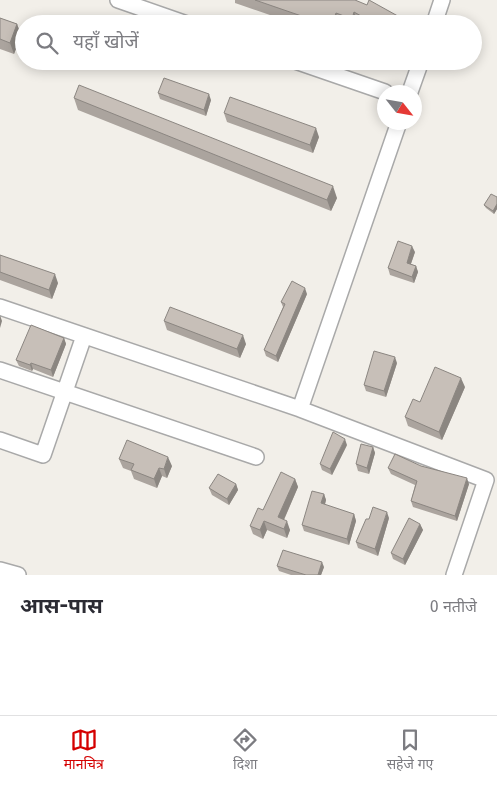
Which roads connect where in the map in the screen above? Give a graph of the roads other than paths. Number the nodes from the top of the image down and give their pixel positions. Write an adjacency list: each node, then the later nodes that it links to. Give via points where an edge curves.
1 (118, 0): 3 (street)
2 (442, 0): 4 (street)
3 (161, 15)
4 (437, 15)
5 (321, 70): 8 (street)
6 (418, 70): 7 (street)
7 (412, 85)
8 (377, 89)
9 (396, 130): 14 (street)
10 (0, 307): 11 (street)
11 (84, 336): 13 (street); 14 (street)
12 (0, 370): 13 (street)
13 (65, 392): 15 (street, via 43,455); 16 (street)
14 (300, 409): 19 (street, via 486,480)
15 (0, 440)
16 (256, 457)
17 (0, 570): 18 (street)
18 (18, 575)
19 (454, 575)

